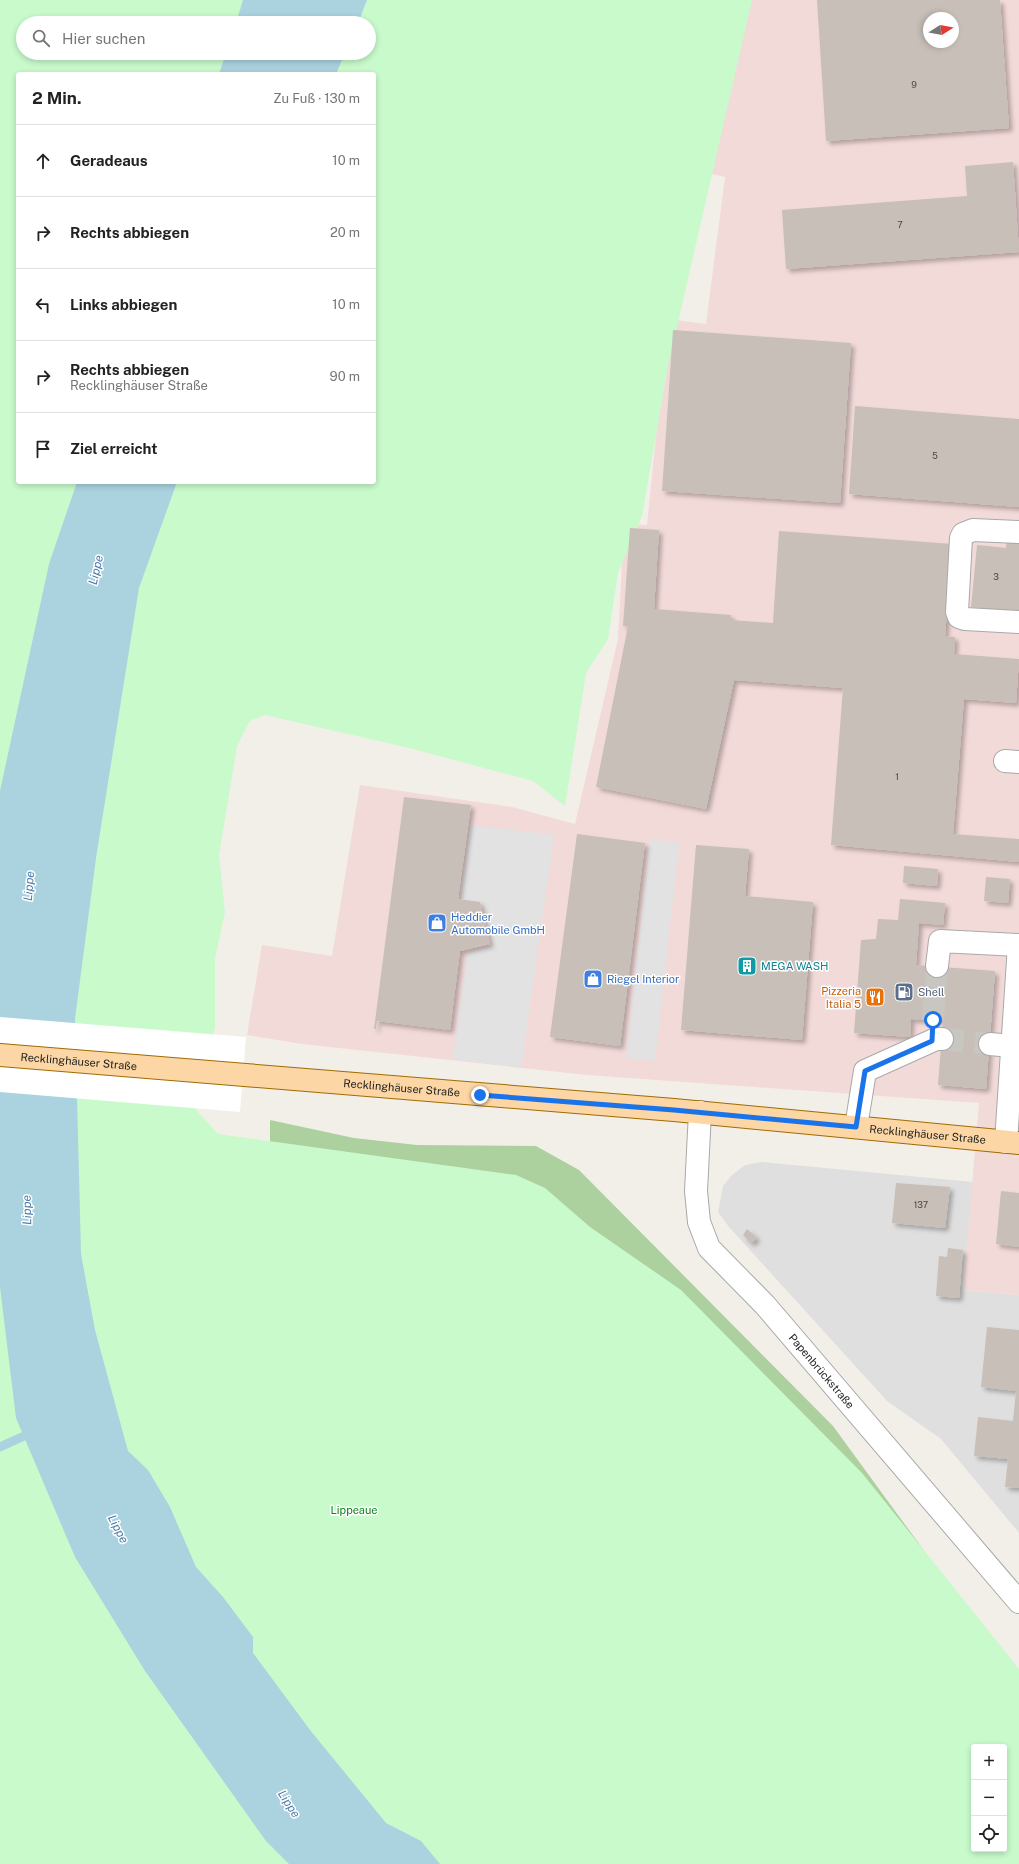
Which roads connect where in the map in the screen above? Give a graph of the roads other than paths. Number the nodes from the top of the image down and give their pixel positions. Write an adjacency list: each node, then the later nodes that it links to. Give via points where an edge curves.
1 (1019, 532): 2 (street, via 973,530 963,534 957,612 959,617 965,618)
2 (1019, 622)
3 (937, 966): 6 (street, via 940,941 1019,945)
4 (935, 1033): 9 (street, via 865,1071)
5 (990, 1044): 6 (street)
6 (1011, 1046): 10 (street)
7 (0, 1055): 8 (main road, Recklinghäuser Straße)
8 (700, 1112): 9 (main road, Recklinghäuser Straße); 11 (street, Papenbrückstraße, via 696,1191 699,1222 709,1248 765,1305)
9 (856, 1127): 10 (main road, Recklinghäuser Straße)
10 (1013, 1142)
11 (1019, 1602)

